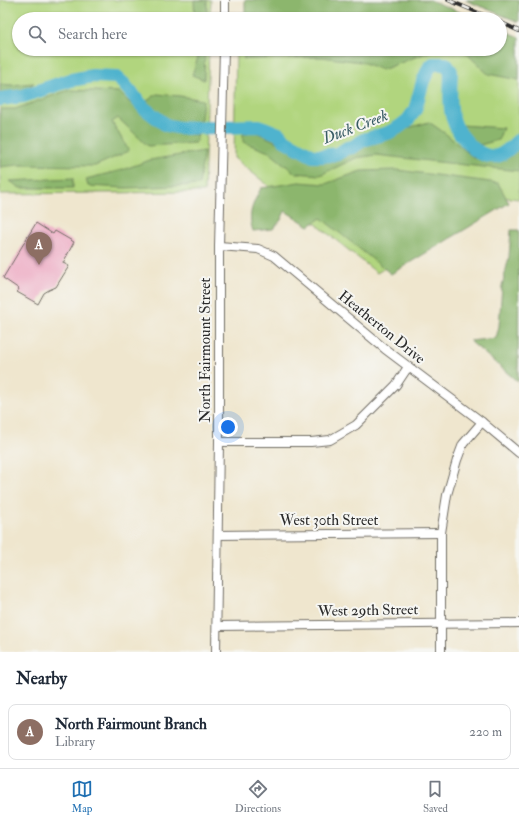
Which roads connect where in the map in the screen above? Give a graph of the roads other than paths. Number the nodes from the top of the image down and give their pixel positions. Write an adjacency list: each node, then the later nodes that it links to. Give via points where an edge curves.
1 (225, 0): 2 (street)
2 (225, 12)
3 (224, 56): 4 (street, North Fairmount Street)
4 (219, 246): 5 (street, Heatherton Drive, via 258,249 274,256); 7 (street, North Fairmount Street)
5 (408, 367): 6 (street, Heatherton Drive); 7 (street, via 396,385 356,425 330,440)
6 (482, 422): 8 (street, Heatherton Drive); 9 (street, via 464,444 457,460 447,494)
7 (219, 442): 10 (street, North Fairmount Street)
8 (519, 453)
9 (441, 533): 10 (street, West 30th Street); 11 (street)
10 (218, 535): 13 (street, North Fairmount Street)
11 (442, 623): 12 (street, West 29th Street); 13 (street, West 29th Street); 15 (street)
12 (519, 623)
13 (217, 626): 14 (street, North Fairmount Street)
14 (216, 652)
15 (442, 652)

